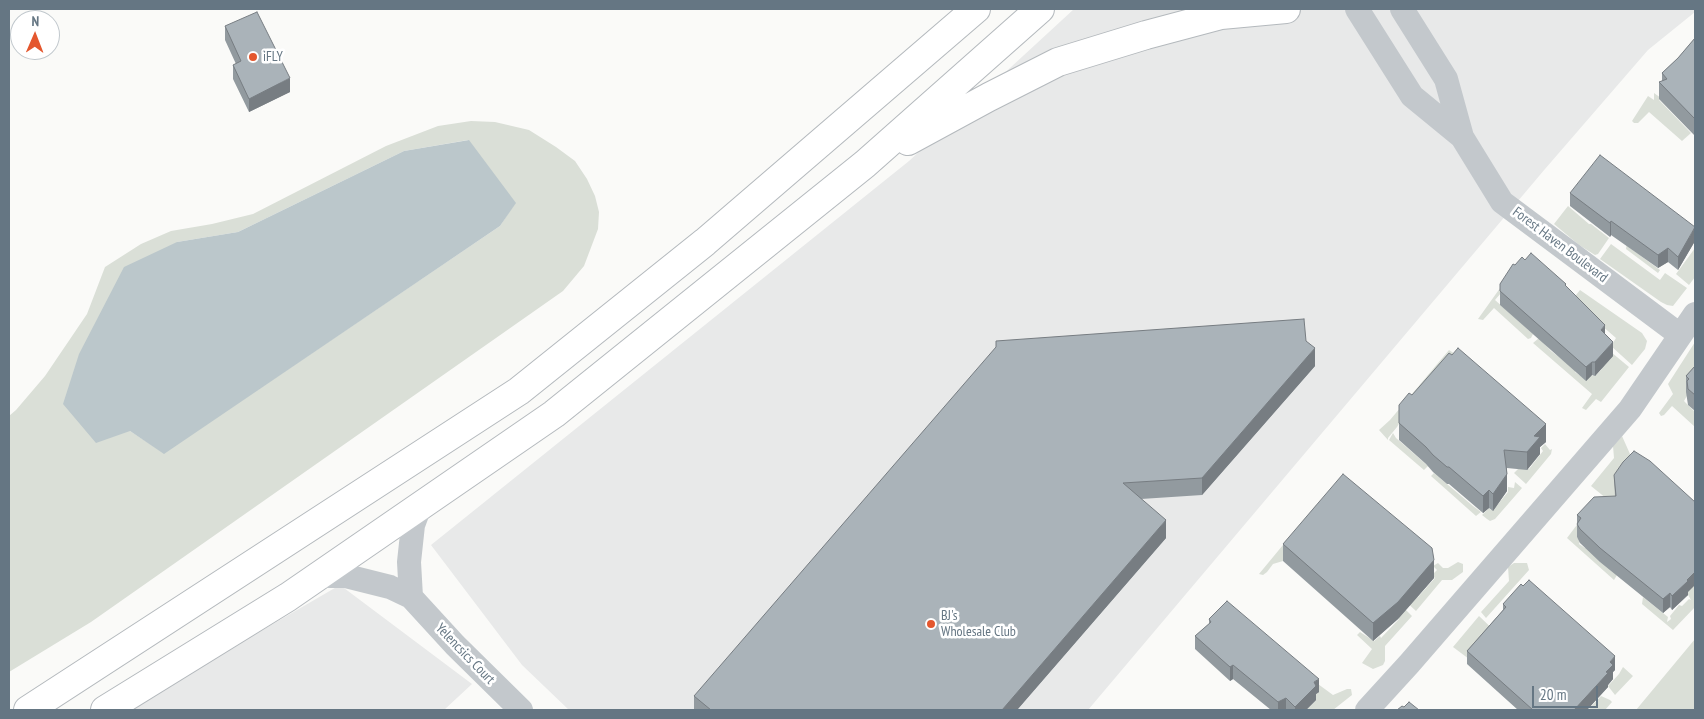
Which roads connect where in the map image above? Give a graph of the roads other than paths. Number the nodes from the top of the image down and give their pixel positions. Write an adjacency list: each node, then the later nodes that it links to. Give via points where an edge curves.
1 (976, 9): 13 (highway, via 705,242 519,391)
2 (1040, 9): 7 (highway)
3 (1286, 9): 7 (highway, via 1221,16 1058,62)
4 (1357, 9): 6 (street, Forest Haven Boulevard, via 1412,96)
5 (1402, 9): 6 (street, Forest Haven Boulevard, via 1446,79)
6 (1462, 137): 9 (street, Forest Haven Boulevard, via 1502,202)
7 (865, 164): 10 (highway, via 554,414)
8 (1695, 314): 9 (street)
9 (1680, 335): 16 (street, via 1630,409)
10 (420, 506): 11 (highway); 12 (street, via 414,525 410,562)
11 (318, 576): 12 (street, Yelencsics Court, via 346,576 390,587); 14 (highway)
12 (411, 597): 15 (street, Yelencsics Court)
13 (28, 710)
14 (105, 710)
15 (521, 710)
16 (1367, 710)

